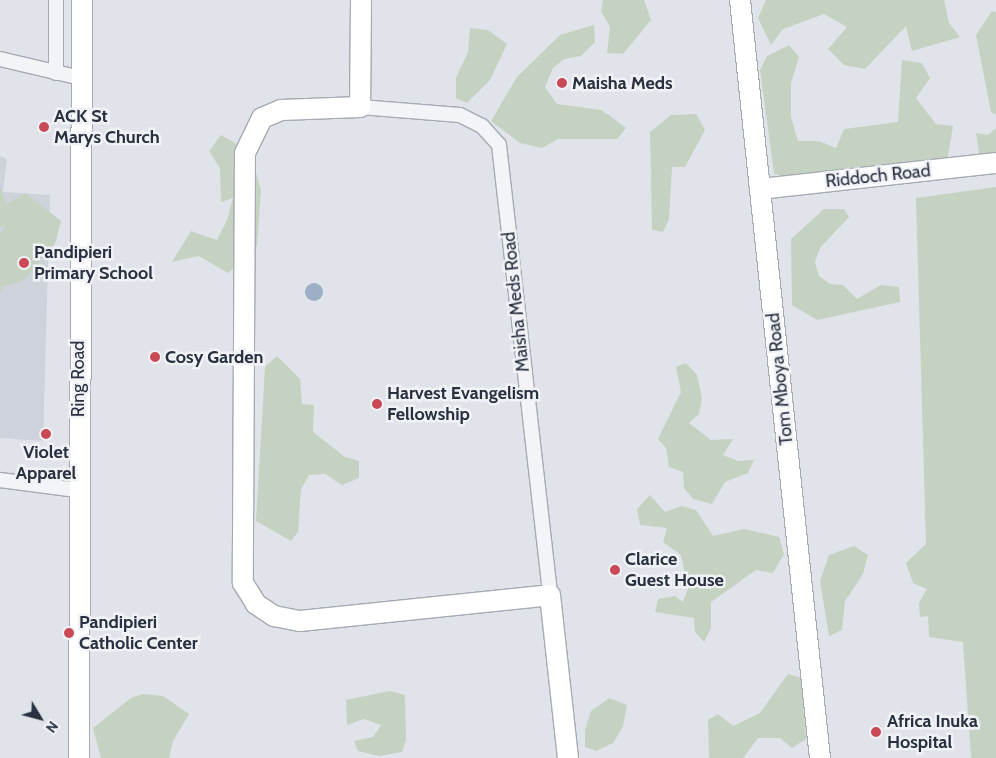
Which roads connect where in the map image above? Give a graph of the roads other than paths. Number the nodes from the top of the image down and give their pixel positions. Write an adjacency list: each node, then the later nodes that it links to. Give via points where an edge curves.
1 (56, 0): 6 (street)
2 (82, 0): 7 (street, Ring Road)
3 (361, 0): 8 (street)
4 (740, 0): 10 (street, Tom Mboya Road)
5 (0, 59): 6 (street)
6 (56, 73): 7 (street)
7 (81, 78): 12 (street, Ring Road)
8 (360, 107): 13 (street, Maisha Meds Road, via 460,115 482,126 499,145); 13 (street, via 281,110 262,118 246,152 244,583 256,604 274,616 300,621)
9 (996, 163): 10 (street, Riddoch Road)
10 (760, 189): 16 (street, Tom Mboya Road)
11 (0, 480): 12 (street)
12 (77, 490): 14 (street, Ring Road)
13 (550, 595): 15 (street, Maisha Meds Road)
14 (79, 758)
15 (568, 758)
16 (820, 758)

